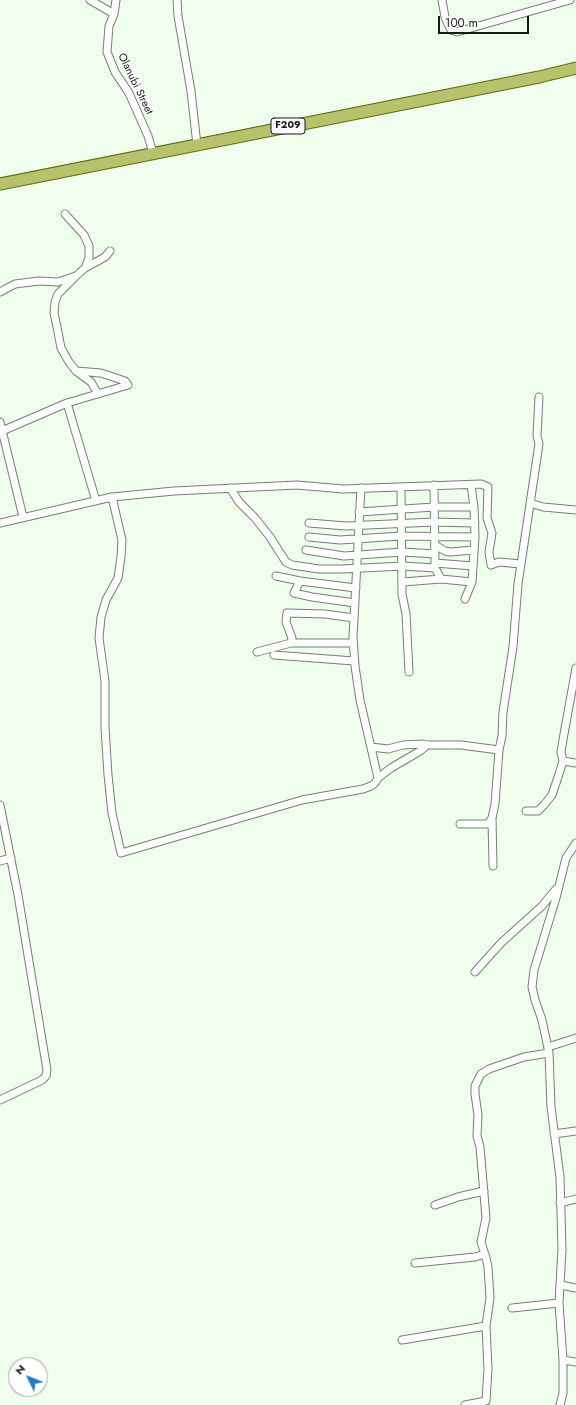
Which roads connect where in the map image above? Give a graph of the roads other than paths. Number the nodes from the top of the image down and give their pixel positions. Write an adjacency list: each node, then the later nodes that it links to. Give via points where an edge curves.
1 (90, 0): 6 (street)
2 (116, 0): 6 (street, Olanubi Street)
3 (177, 0): 8 (street)
4 (442, 0): 5 (street, via 448,24 451,30 457,32)
5 (570, 0)
6 (114, 14): 9 (street, Olanubi Street, via 109,26 108,52 115,72 129,93)
7 (576, 68): 8 (main road, F209)
8 (197, 145): 9 (main road, F209)
9 (153, 153): 10 (main road, F209)
10 (0, 184)
11 (65, 214): 13 (street, via 84,235 89,246 89,258)
12 (110, 251): 13 (street, via 105,257)
13 (85, 268): 14 (street)
14 (76, 276): 15 (street, via 58,282 15,284); 16 (street, via 58,294 54,313 61,348)
15 (0, 292)
16 (76, 371): 17 (street, via 91,382); 17 (street, via 107,375 125,381 128,385)
17 (98, 394): 19 (street)
18 (539, 397): 29 (street, via 539,444)
19 (67, 404): 21 (street); 28 (street)
20 (0, 422): 21 (street)
21 (1, 432): 35 (street)
22 (434, 485): 23 (street); 24 (street); 30 (street)
23 (471, 485): 31 (street); 52 (street, via 481,484 488,487 487,518 492,533 489,552 491,565 499,562)
24 (401, 487): 26 (street); 32 (street)
25 (230, 488): 26 (street, via 297,485); 27 (street); 56 (street, via 270,537 286,562 319,569)
26 (361, 488): 34 (street)
27 (112, 497): 28 (street); 79 (street, via 122,540 122,556 118,578 106,600 101,617 99,638 105,681 108,775 112,813 121,853 302,800 367,787)
28 (96, 501): 35 (street)
29 (531, 502): 33 (street, via 543,507); 52 (street)
30 (434, 507): 31 (street); 32 (street); 36 (street)
31 (474, 507): 39 (street)
32 (401, 508): 34 (street); 40 (street)
33 (576, 510)
34 (359, 512): 41 (street)
35 (23, 517): 37 (street)
36 (434, 522): 39 (street); 40 (street); 46 (street)
37 (0, 523)
38 (308, 523): 41 (street)
39 (474, 523): 44 (street)
40 (401, 524): 41 (street); 42 (street)
41 (358, 526): 45 (street)
42 (401, 536): 45 (street); 46 (street); 49 (street)
43 (309, 537): 45 (street)
44 (476, 537): 46 (street); 48 (street)
45 (358, 539): 51 (street)
46 (434, 541): 48 (street, via 444,551); 50 (street)
47 (306, 550): 51 (street)
48 (474, 550): 55 (street)
49 (402, 552): 50 (street); 51 (street); 54 (street)
50 (435, 554): 53 (street)
51 (358, 556): 56 (street)
52 (521, 564): 76 (street)
53 (435, 565): 54 (street); 55 (street); 58 (street); 59 (street)
54 (403, 566): 56 (street); 61 (street)
55 (473, 566): 62 (street)
56 (358, 568): 63 (street)
57 (276, 576): 60 (street)
58 (441, 579): 59 (street); 62 (street)
59 (430, 580): 61 (street)
60 (300, 581): 63 (street); 65 (street, via 294,593)
61 (402, 582): 73 (street)
62 (472, 582): 64 (street)
63 (356, 588): 65 (street)
64 (465, 599)
65 (355, 603): 66 (street)
66 (354, 618): 67 (street, via 287,613 286,622); 68 (street)
67 (291, 642): 68 (street); 69 (street)
68 (353, 643): 71 (street)
69 (256, 652)
70 (274, 655): 71 (street)
71 (354, 661): 75 (street, via 360,700)
72 (576, 668): 77 (street, via 561,752)
73 (409, 672)
74 (426, 745): 75 (street, via 403,745 388,749); 76 (street, via 461,745); 79 (street)
75 (372, 747): 79 (street)
76 (499, 750): 82 (street)
77 (563, 761): 78 (street); 81 (street, via 552,795 538,811)
78 (576, 762)
79 (378, 778)
80 (0, 805): 85 (street)
81 (526, 811)
82 (492, 818): 83 (street, via 488,824); 87 (street)
83 (460, 824)
84 (576, 843): 88 (street, via 566,858)
85 (10, 858): 86 (street); 92 (street, via 47,1070 42,1080)
86 (0, 861)
87 (493, 866)
88 (558, 886): 89 (street, via 542,906); 91 (street, via 534,970 532,987)
89 (474, 972)
90 (576, 1038): 91 (street)
91 (548, 1050): 94 (street); 95 (street, via 506,1062 489,1069 477,1079 477,1136)
92 (0, 1100)
93 (576, 1131): 94 (street)
94 (554, 1134): 97 (street, via 560,1176)
95 (484, 1191): 98 (street); 99 (street, via 486,1218 480,1242)
96 (576, 1199): 97 (street)
97 (560, 1202): 101 (street)
98 (435, 1205)
99 (485, 1254): 100 (street); 105 (street, via 490,1298)
100 (415, 1263)
101 (561, 1285): 102 (street); 103 (street)
102 (576, 1288)
103 (559, 1303): 104 (street); 107 (street)
104 (512, 1308)
105 (486, 1326): 106 (street); 109 (street)
106 (402, 1340)
107 (563, 1360): 108 (street); 111 (street, via 563,1393)
108 (576, 1362)
109 (486, 1403): 110 (street)
110 (466, 1405)
111 (560, 1405)

